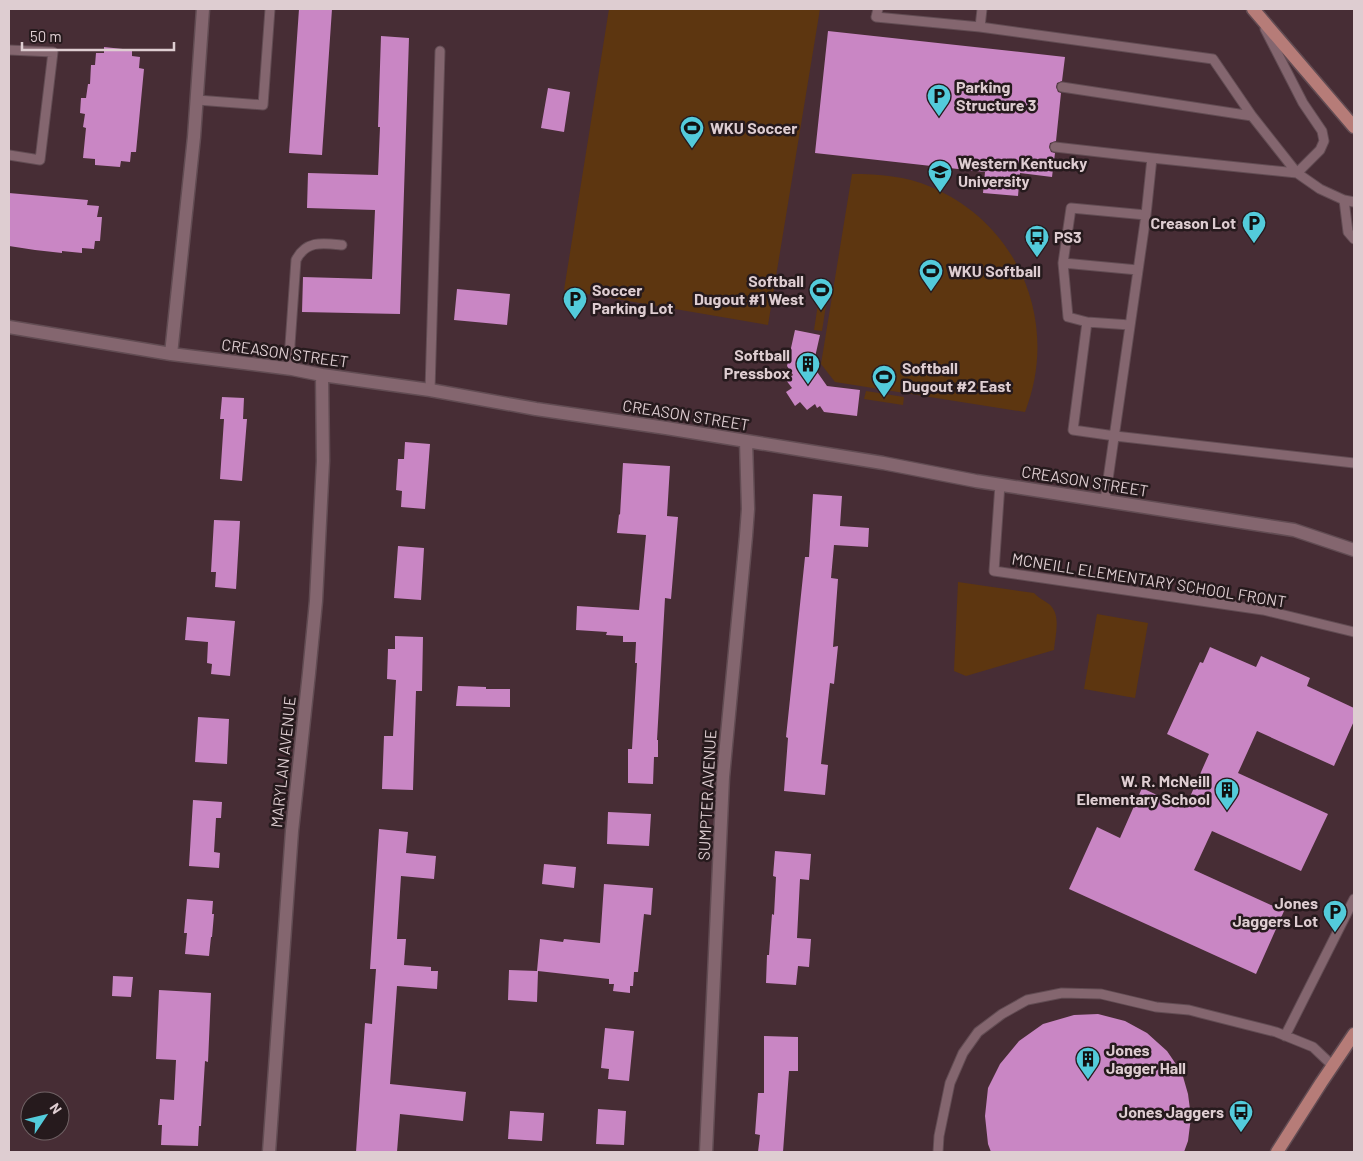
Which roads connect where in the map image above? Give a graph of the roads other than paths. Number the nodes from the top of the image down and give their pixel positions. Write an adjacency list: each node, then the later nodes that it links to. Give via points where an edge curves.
1 (204, 9): 10 (street)
2 (270, 9): 10 (lane, via 263,105)
3 (878, 9): 6 (lane, via 876,17)
4 (982, 9): 6 (lane)
5 (1256, 13): 12 (main road); 16 (lane, via 1303,103 1322,131 1324,141 1320,150)
6 (980, 27): 11 (lane, via 1213,59)
7 (9, 50): 14 (lane, via 53,52 40,160)
8 (440, 51): 30 (lane)
9 (1062, 87): 11 (lane)
10 (197, 100): 27 (street)
11 (1252, 116): 16 (lane)
12 (1354, 127)
13 (1055, 147): 15 (lane)
14 (9, 155)
15 (1152, 158): 16 (lane); 19 (lane)
16 (1297, 173): 17 (lane)
17 (1344, 200): 18 (lane); 20 (lane, via 1348,232)
18 (1354, 202)
19 (1146, 215): 22 (lane, via 1071,208); 23 (lane)
20 (1354, 239)
21 (342, 245): 28 (lane, via 314,244 304,248 296,260 290,345)
22 (1063, 263): 23 (lane); 24 (lane, via 1068,317)
23 (1138, 270): 25 (lane)
24 (1087, 322): 25 (lane); 31 (lane, via 1073,430)
25 (1130, 325): 31 (lane)
26 (9, 327): 27 (street, CREASON STREET)
27 (171, 354): 28 (street, CREASON STREET)
28 (292, 369): 29 (street, CREASON STREET)
29 (322, 374): 30 (street, CREASON STREET); 42 (street, MARYLAN AVENUE, via 324,461 316,601 292,831)
30 (430, 390): 32 (street, CREASON STREET)
31 (1115, 436): 33 (lane); 35 (lane)
32 (746, 441): 34 (street, CREASON STREET); 43 (street, SUMPTER AVENUE, via 748,509 723,777)
33 (1354, 463)
34 (1000, 484): 35 (street, CREASON STREET); 37 (lane, MCNEILL ELEMENTARY SCHOOL FRONT, via 994,571 1263,610)
35 (1105, 500): 36 (street, CREASON STREET, via 1294,530)
36 (1354, 550)
37 (1354, 632)
38 (1354, 899): 40 (lane)
39 (1354, 1034): 41 (main road)
40 (1285, 1036): 41 (lane, via 1313,1047); 44 (lane, via 1189,1010 1156,1007 1101,994 1062,993 1027,1000 978,1032 963,1053 950,1083)
41 (1332, 1066): 45 (main road)
42 (269, 1152)
43 (706, 1152)
44 (938, 1152)
45 (1277, 1152)

